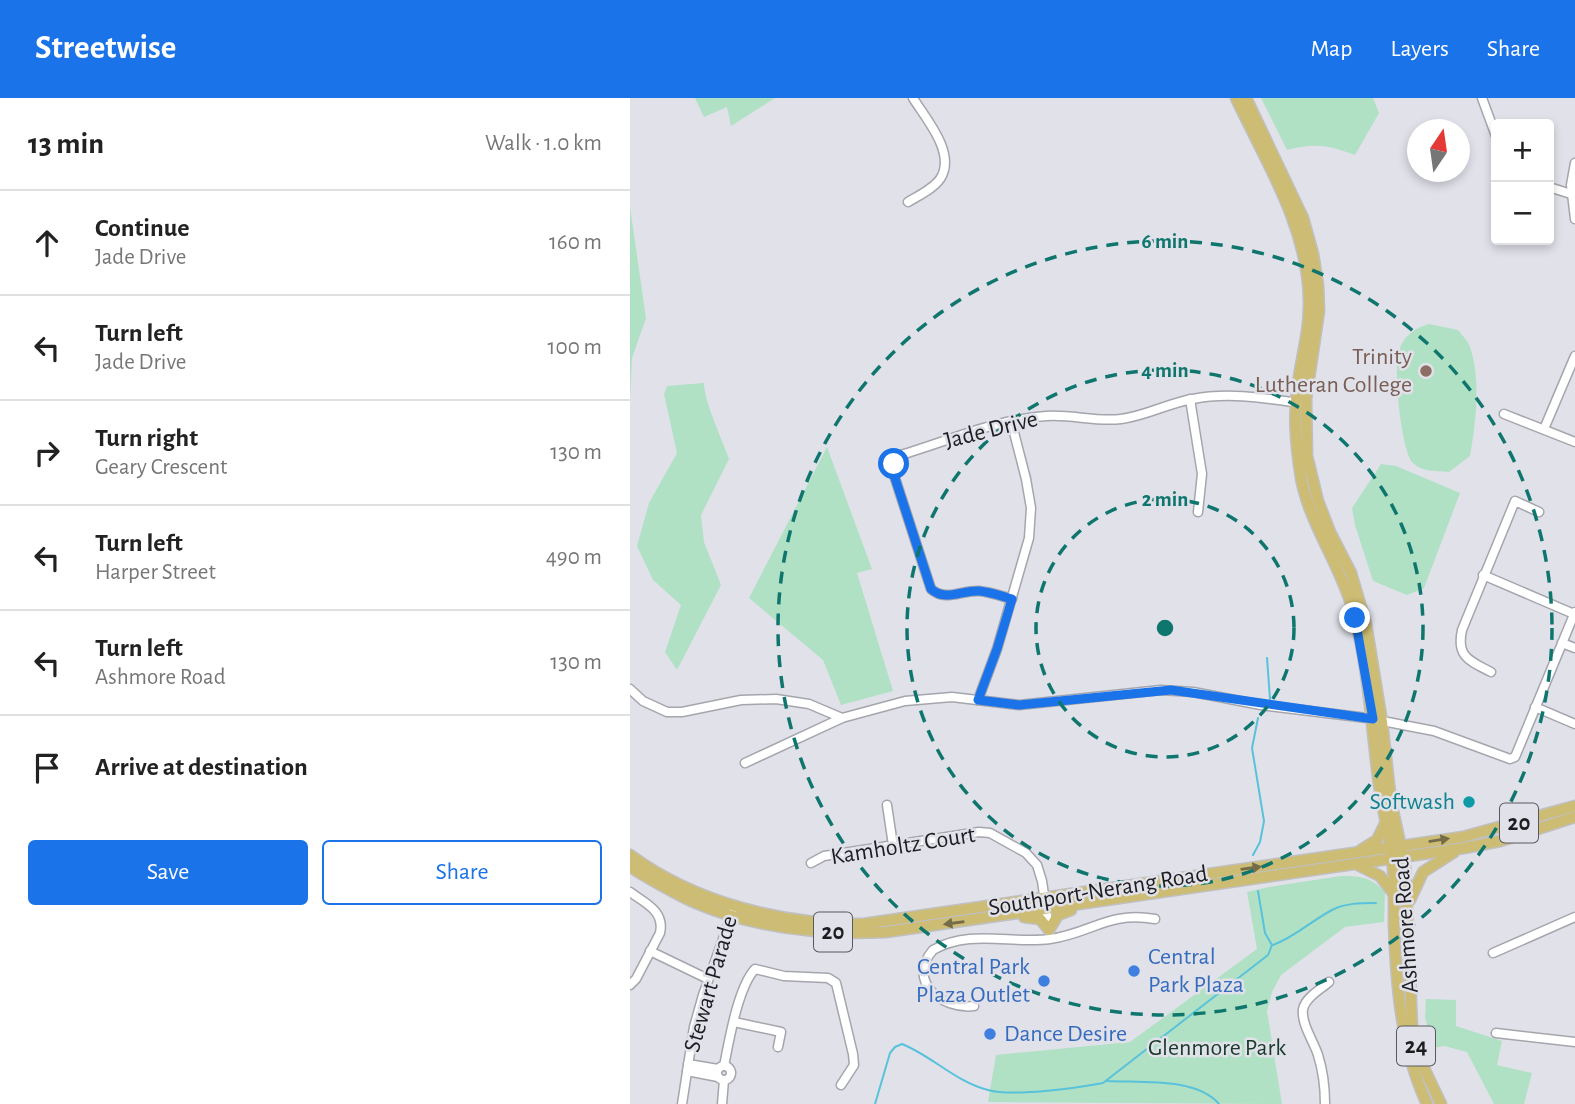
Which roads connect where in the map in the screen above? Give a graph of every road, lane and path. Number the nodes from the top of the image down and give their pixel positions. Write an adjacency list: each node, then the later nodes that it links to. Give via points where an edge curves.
1 (913, 98): 9 (street, via 941,145 945,164 937,182)
2 (1236, 98): 13 (main road, Ashmore Road, via 1293,216 1304,256 1309,309)
3 (1246, 98): 13 (main road, Ashmore Road, via 1300,209 1314,254 1319,311)
4 (1482, 98): 5 (street)
5 (1491, 122)
6 (1575, 163): 8 (street)
7 (1554, 189): 8 (street)
8 (1571, 194): 10 (street)
9 (908, 202)
10 (1575, 219)
11 (1575, 356): 16 (street)
12 (1190, 399): 13 (street, Jade Drive, via 1234,395); 15 (street, Jade Drive, via 1122,419 1048,416); 18 (street, via 1202,474)
13 (1301, 403): 30 (main road, Ashmore Road, via 1313,488 1362,606)
14 (1504, 414): 16 (street)
15 (1010, 421): 21 (street, via 1031,508 1029,538); 21 (street, Jade Drive, via 901,455 894,464 894,475 931,589 945,597 977,591)
16 (1544, 429): 17 (street)
17 (1575, 442)
18 (1198, 512)
19 (1539, 512): 20 (street, via 1515,501)
20 (1483, 575): 22 (street); 25 (street, via 1460,642 1463,655)
21 (1012, 599): 27 (street)
22 (1575, 613): 23 (street)
23 (1562, 643): 24 (street); 28 (street)
24 (1575, 648)
25 (1491, 672)
26 (630, 689): 29 (street, via 667,712 759,698 790,700)
27 (978, 700): 29 (street, via 924,697); 30 (street, via 1019,705 1171,690)
28 (1535, 707): 30 (street, via 1515,757 1510,759 1434,732); 31 (street)
29 (842, 718): 32 (street)
30 (1378, 720): 36 (main road, Ashmore Road)
31 (1575, 724)
32 (745, 763)
33 (887, 804): 38 (street)
34 (1575, 806): 37 (main road, Southport-Nerang Road / 20, one-way to 34, via 1478,833)
35 (1575, 817): 40 (main road, Southport-Nerang Road / 20)
36 (1391, 824): 37 (main road); 39 (main road, Ashmore Road); 41 (main road)
37 (1416, 844): 39 (main road, Southport-Nerang Road / 20)
38 (893, 845): 45 (street, Kamholtz Court, via 824,856); 50 (street, Kamholtz Court, via 979,832 993,835 1026,853 1037,865)
39 (1396, 847): 41 (main road, Southport-Nerang Road / 20); 43 (main road, Ashmore Road / 24); 44 (main road, Ashmore Road / 24)
40 (1464, 848): 43 (main road, Southport-Nerang Road / 20); 52 (main road, via 1423,872)
41 (1357, 853): 50 (main road, Southport-Nerang Road / 20, one-way to 41)
42 (630, 855): 53 (main road, Southport-Nerang Road / 20)
43 (1404, 858): 44 (main road, Southport-Nerang Road / 20); 52 (main road, Ashmore Road / 24)
44 (1392, 859): 46 (main road, Southport-Nerang Road / 20); 49 (main road, Ashmore Road / 24)
45 (811, 863)
46 (1355, 864): 49 (main road, via 1380,876); 51 (main road, Southport-Nerang Road / 20)
47 (630, 867): 53 (main road, Southport-Nerang Road / 20, via 679,895)
48 (630, 892): 58 (street, via 661,918 660,933)
49 (1394, 895): 74 (main road, Ashmore Road / 24, via 1402,1021)
50 (1045, 904): 51 (main road, Southport-Nerang Road / 20); 53 (main road, Southport-Nerang Road / 20, via 863,924); 54 (main road, Southport-Nerang Road / 20); 57 (street, Kamholtz Court)
51 (1080, 904): 57 (main road, via 1058,915)
52 (1408, 908): 75 (main road, Ashmore Road / 24, via 1413,1034)
53 (733, 910): 54 (main road, Southport-Nerang Road / 20, one-way to 53, via 863,933 782,927); 60 (street, Stewart Parade)
54 (1009, 915): 57 (main road, via 1037,918)
55 (1575, 917): 59 (street)
56 (1155, 919): 57 (street, via 1114,918 1071,934)
57 (1049, 934): 63 (street, via 1029,940 976,938 933,950 924,966 930,992 955,1006)
58 (650, 951): 60 (street); 62 (street)
59 (1493, 953)
60 (708, 979): 68 (street, Stewart Parade)
61 (1329, 982): 73 (street, via 1303,1008 1318,1055)
62 (630, 985)
63 (974, 1006)
64 (734, 1022): 67 (street, via 781,1032); 69 (street); 70 (street, via 742,991 755,969 783,976 828,978 836,983 853,1054 854,1065)
65 (1496, 1033): 66 (street)
66 (1575, 1042)
67 (778, 1047)
68 (687, 1067): 69 (street); 71 (street, Stewart Parade)
69 (721, 1073): 72 (street)
70 (841, 1085)
71 (682, 1104)
72 (722, 1104)
73 (1325, 1104)
74 (1427, 1104)
75 (1441, 1104)

